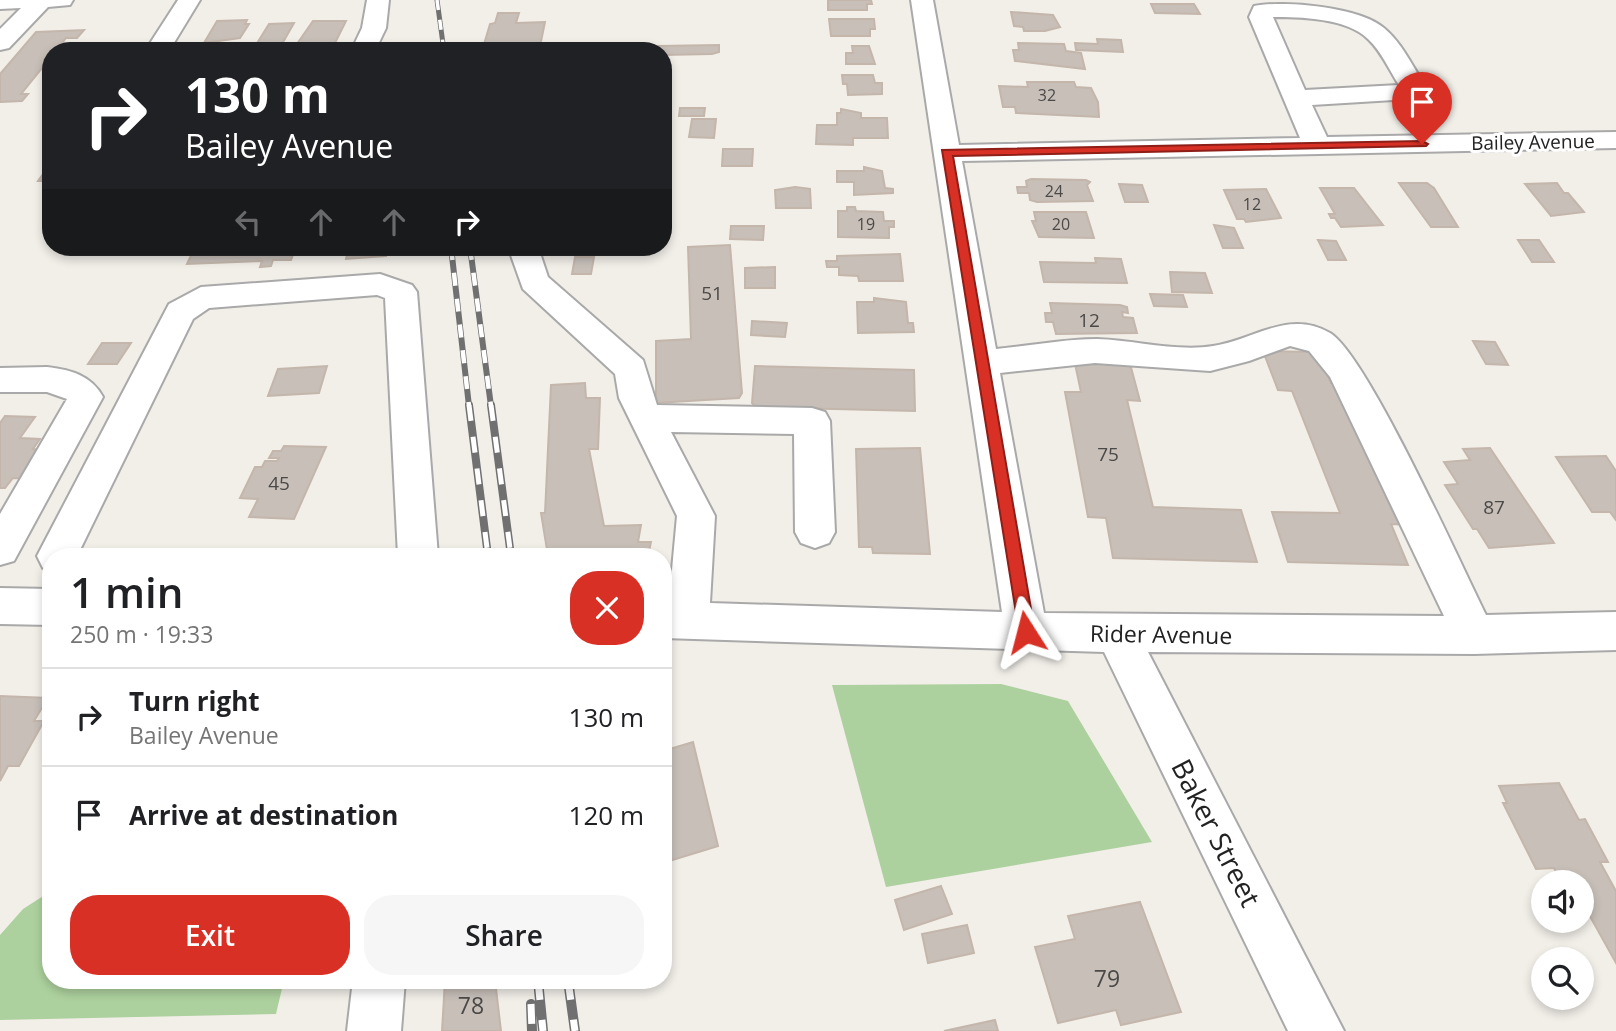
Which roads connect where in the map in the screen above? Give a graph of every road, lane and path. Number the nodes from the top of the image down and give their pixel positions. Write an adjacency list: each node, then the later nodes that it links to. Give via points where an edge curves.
1 (62, 0): 5 (street)
2 (189, 0): 8 (street)
3 (378, 0): 9 (street)
4 (922, 0): 14 (street)
5 (41, 1): 6 (street); 7 (street)
6 (0, 2)
7 (10, 24): 10 (street)
8 (163, 42)
9 (367, 42)
10 (0, 43)
11 (1297, 98): 11 (street, via 1397,93 1410,91 1412,85 1376,32 1362,24 1283,10 1262,11); 13 (street)
12 (1616, 140): 13 (street, Bailey Avenue)
13 (1317, 146): 14 (street, Bailey Avenue)
14 (946, 153): 16 (street)
15 (526, 256): 18 (street, via 534,282 631,369 636,398)
16 (982, 363): 27 (street); 29 (street, via 1060,354 1142,353 1210,359 1287,334 1321,342 1343,370)
17 (0, 380): 22 (street, via 57,381 80,388 86,397)
18 (646, 418): 19 (street, via 812,421); 25 (street, via 696,516)
19 (815, 533)
20 (61, 548): 21 (street, via 180,312 201,298 380,284 401,292)
21 (417, 548)
22 (0, 549)
23 (42, 583): 24 (street)
24 (27, 607)
25 (676, 621): 27 (street, Rider Avenue)
26 (1616, 631): 29 (street, Rider Avenue)
27 (1026, 632): 28 (street, Rider Avenue)
28 (1117, 635): 29 (street, Rider Avenue); 32 (street, Baker Street)
29 (1474, 635)
30 (378, 989): 31 (street)
31 (374, 1031)
32 (1317, 1031)

